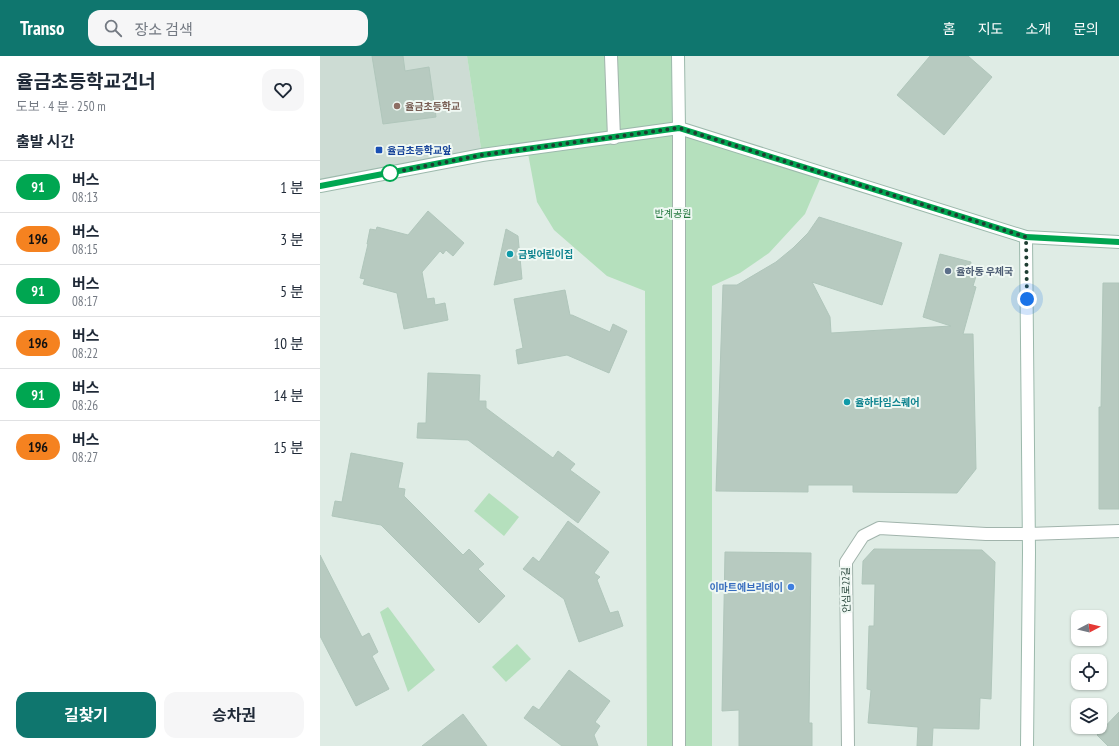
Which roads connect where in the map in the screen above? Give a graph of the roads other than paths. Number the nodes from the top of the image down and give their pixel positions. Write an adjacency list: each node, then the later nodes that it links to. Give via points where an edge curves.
1 (611, 56): 4 (main road)
2 (678, 56): 3 (main road)
3 (679, 128): 4 (main road); 6 (main road); 10 (main road)
4 (614, 138): 5 (main road, via 482,155)
5 (320, 186)
6 (1026, 237): 7 (main road); 9 (main road)
7 (1119, 242)
8 (1119, 531): 9 (main road, 안심로22길)
9 (1028, 534): 11 (main road, 안심로22길, via 879,528 862,536 846,562); 12 (main road)
10 (680, 746)
11 (848, 746)
12 (1027, 746)

